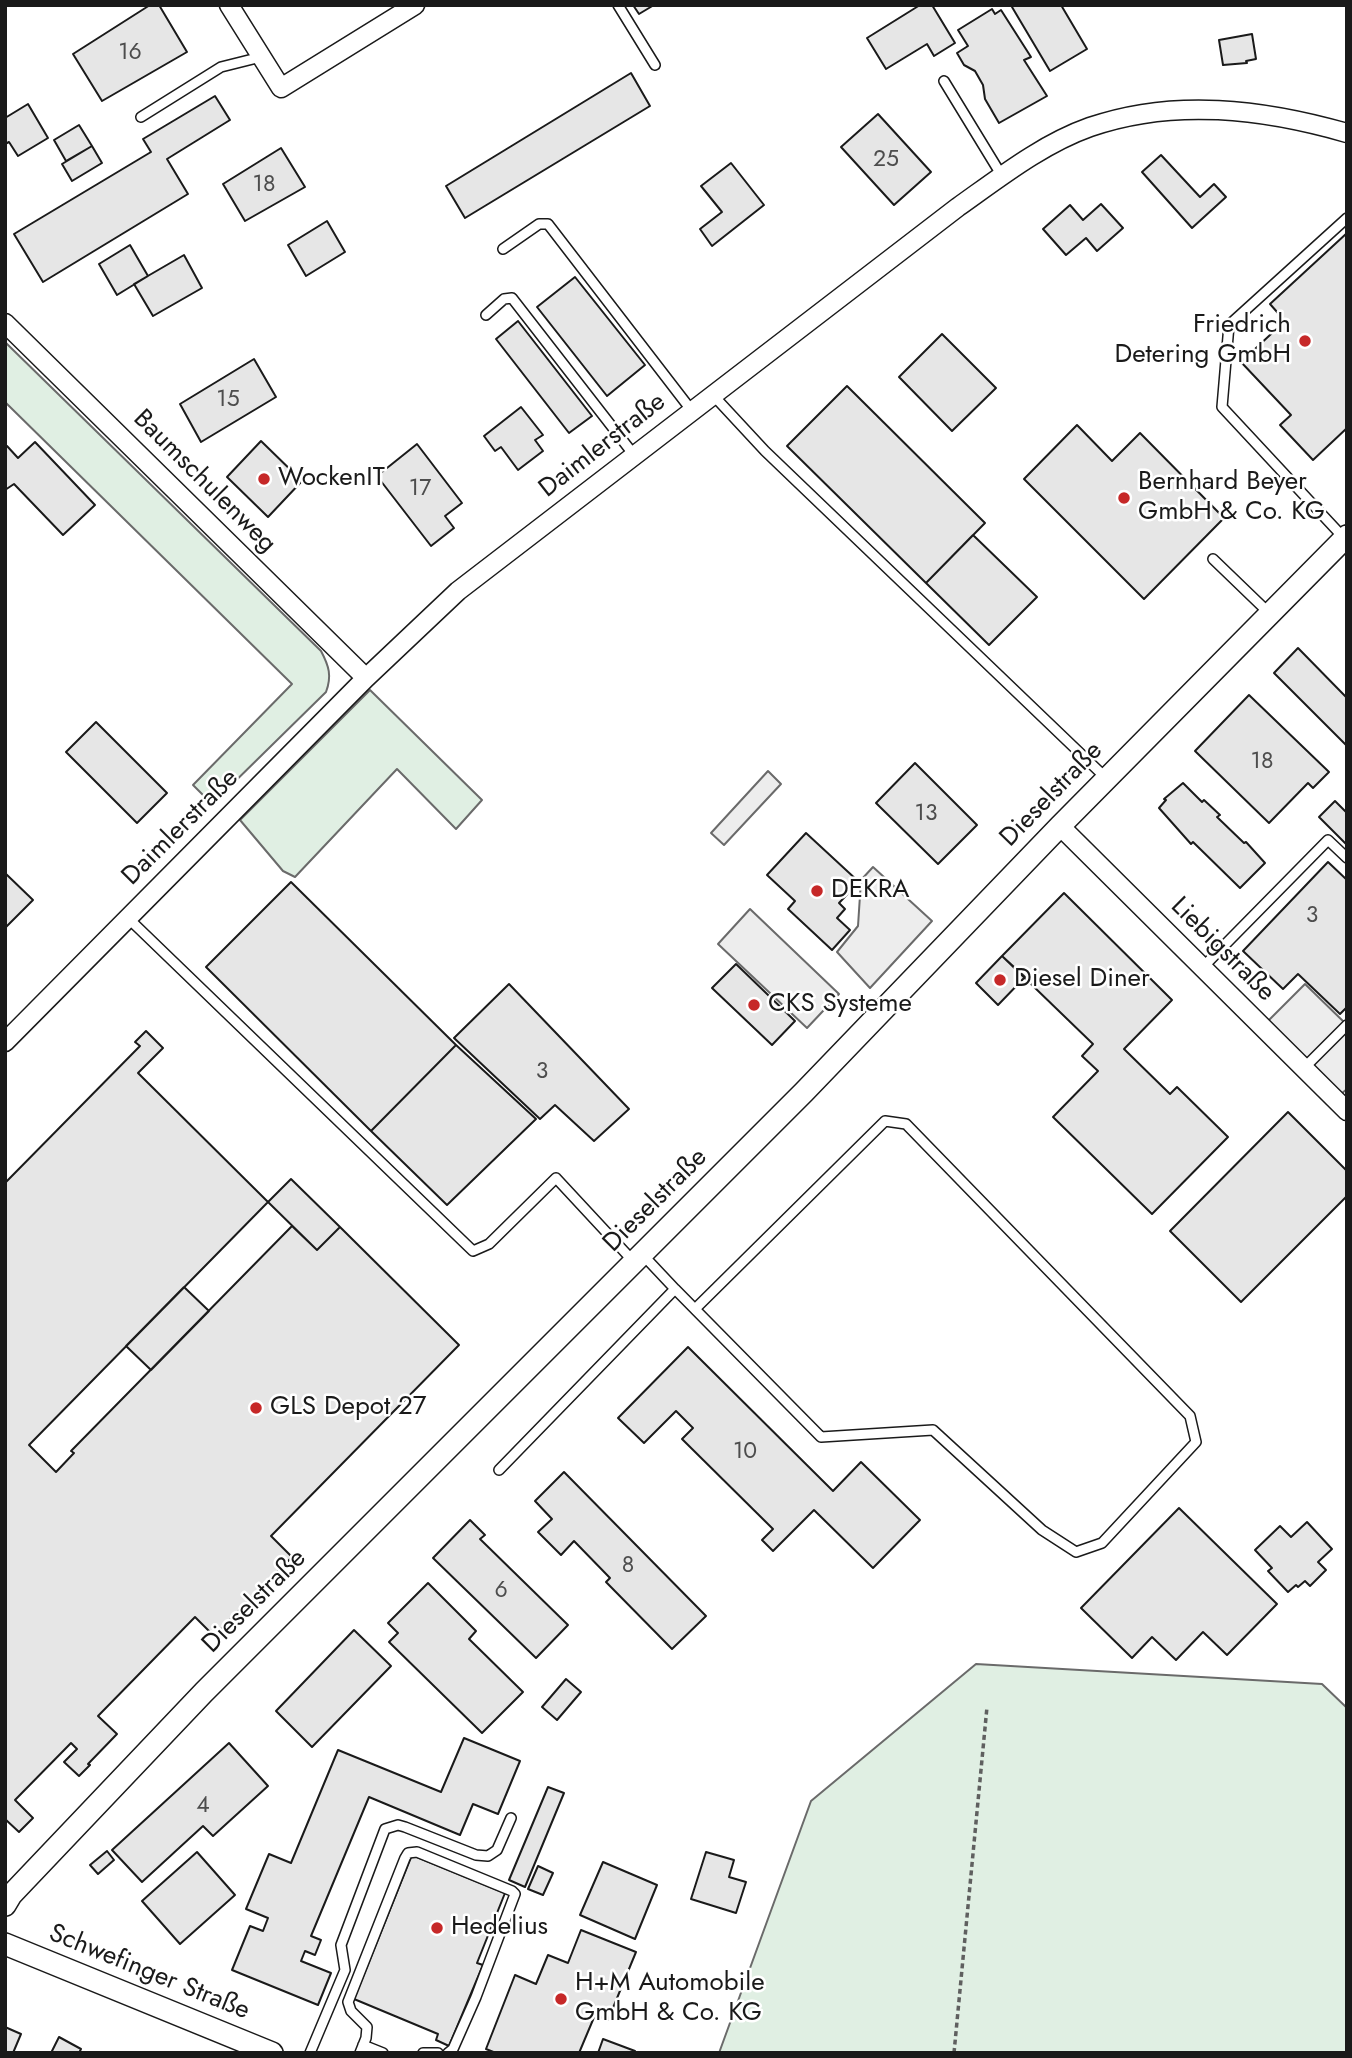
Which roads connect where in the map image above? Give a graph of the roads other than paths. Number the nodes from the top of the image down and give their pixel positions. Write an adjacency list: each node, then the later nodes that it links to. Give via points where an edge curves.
1 (229, 5): 4 (street)
2 (415, 5): 4 (street, via 281,88)
3 (618, 5): 5 (lane)
4 (261, 57): 7 (lane, via 221,67)
5 (654, 65)
6 (944, 81): 9 (lane)
7 (141, 117)
8 (1347, 133): 9 (street, Daimlerstraße, via 1300,119 1246,111 1138,114 1089,128)
9 (1002, 176): 14 (street, Daimlerstraße)
10 (1347, 218): 17 (lane, via 1229,325 1222,407)
11 (503, 249): 15 (lane, via 539,224 548,224)
12 (486, 315): 16 (lane, via 504,299 512,298)
13 (5, 323): 20 (street, Baumschulenweg)
14 (713, 395): 15 (street, Daimlerstraße); 21 (lane, via 831,516)
15 (692, 411): 16 (street, Daimlerstraße)
16 (634, 455): 20 (street, Daimlerstraße, via 458,591)
17 (1346, 537): 19 (street, Dieselstraße)
18 (1213, 559): 19 (lane)
19 (1270, 614): 21 (street, Dieselstraße)
20 (366, 678): 24 (street, Daimlerstraße)
21 (1107, 779): 22 (street, Dieselstraße)
22 (1060, 826): 25 (street, Liebigstraße); 30 (street, Dieselstraße)
23 (1347, 858): 25 (lane, via 1328,840)
24 (128, 918): 27 (street, Daimlerstraße); 30 (lane, via 473,1251 489,1244 556,1178)
25 (1202, 968): 28 (street, Liebigstraße)
26 (1347, 1025): 28 (lane)
27 (5, 1042)
28 (1304, 1068): 29 (street, Liebigstraße)
29 (1347, 1111)
30 (638, 1258): 31 (lane); 35 (street, Dieselstraße, via 204,1692)
31 (675, 1289): 32 (lane); 33 (lane)
32 (695, 1309): 32 (lane, via 821,1437 933,1430 1042,1530 1076,1552 1102,1543 1196,1442 1190,1416 906,1124 885,1121)
33 (499, 1470)
34 (511, 1818): 39 (lane, via 497,1850 488,1856 398,1825 385,1829 341,1945 345,1970)
35 (5, 1905)
36 (5, 1944): 38 (street, Schwefinger Straße)
37 (361, 2049): 40 (lane); 43 (lane, via 367,2027 348,2002 405,1858 417,1852 515,1894 476,1997)
38 (272, 2053)
39 (310, 2053)
40 (383, 2053)
41 (422, 2053): 42 (lane)
42 (438, 2053)
43 (448, 2053)

